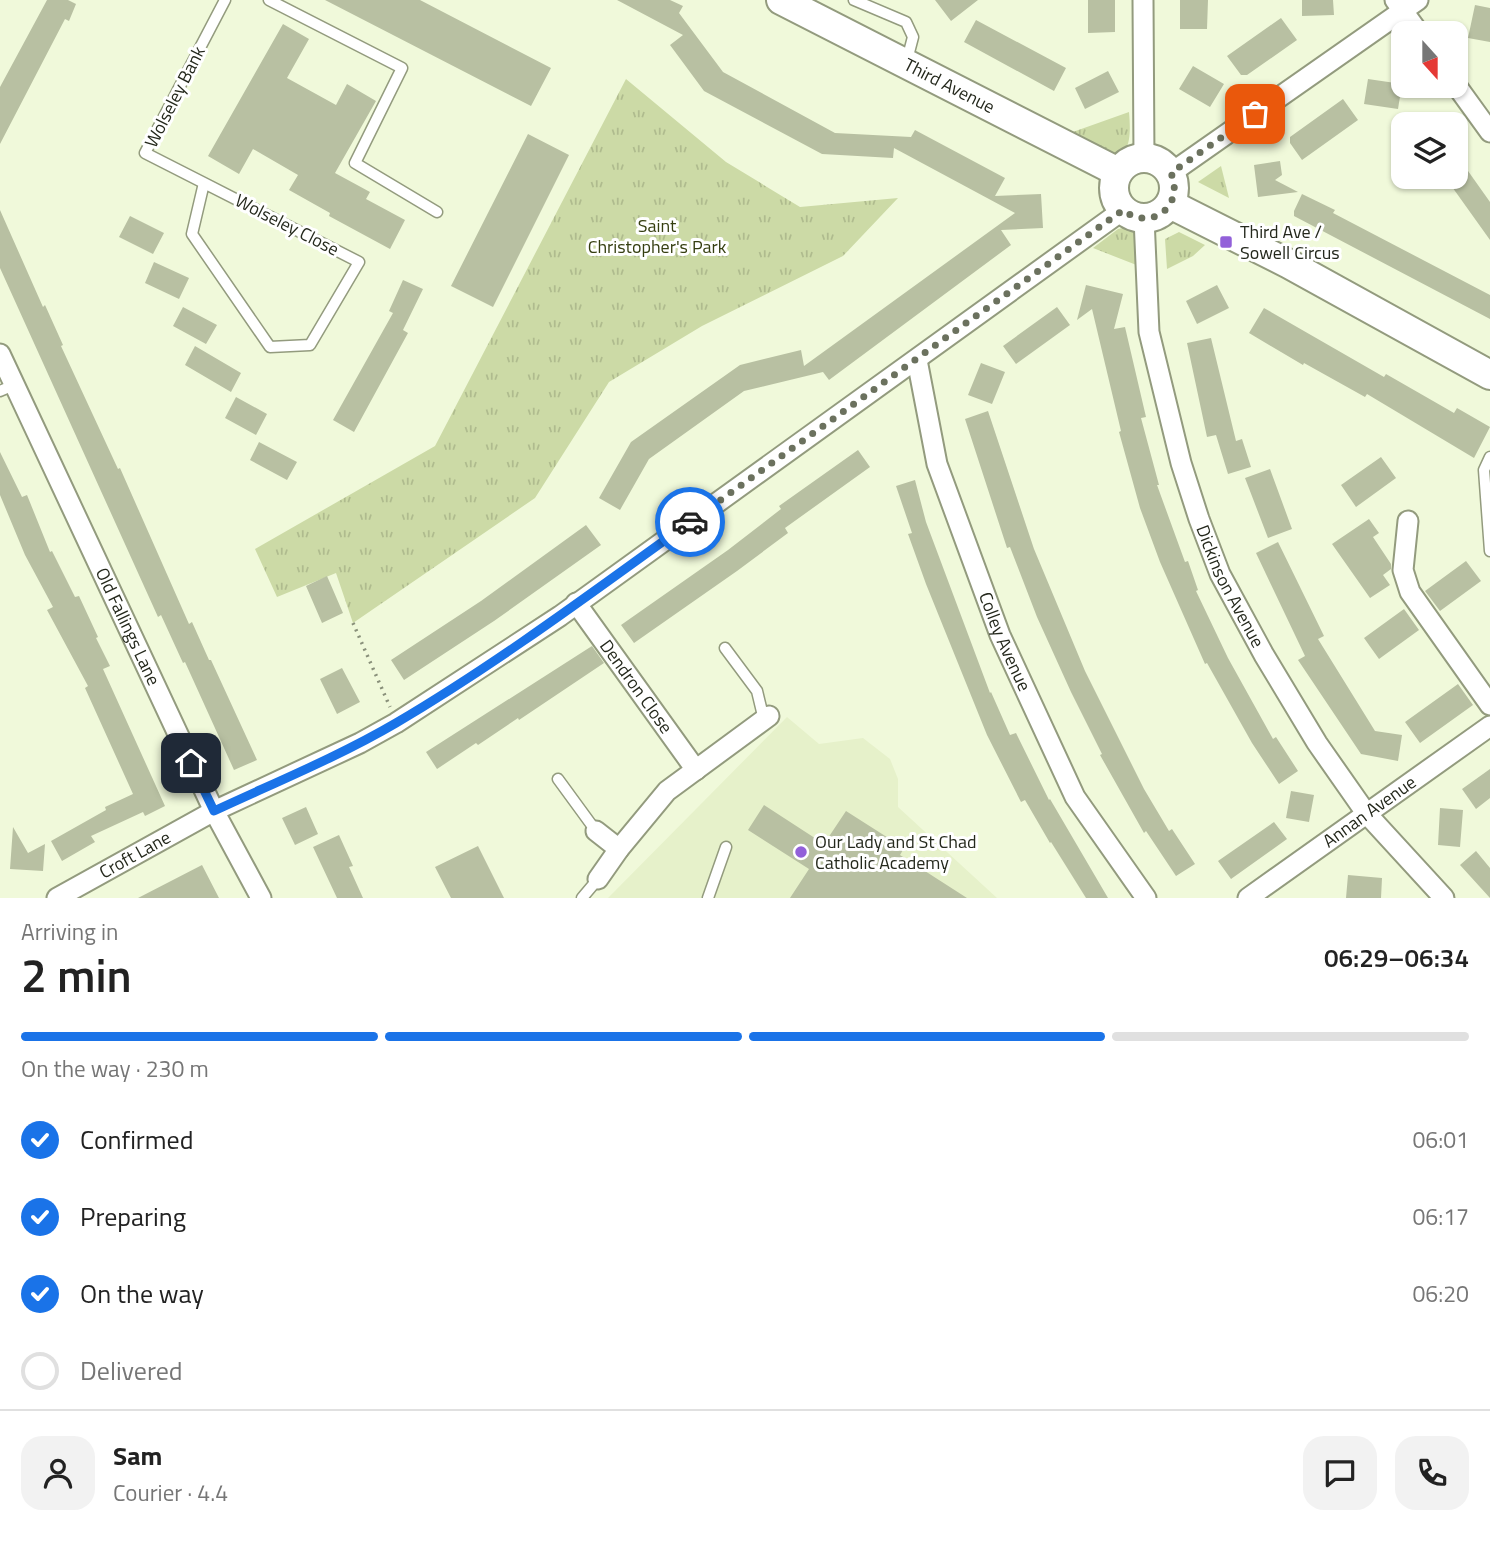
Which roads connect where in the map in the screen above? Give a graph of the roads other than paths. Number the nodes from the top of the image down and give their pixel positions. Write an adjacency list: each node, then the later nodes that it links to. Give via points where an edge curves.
1 (225, 0): 14 (lane, Wolseley Bank, via 145,153)
2 (269, 0): 16 (lane, via 402,68 355,163)
3 (781, 0): 8 (street, Third Avenue)
4 (854, 0): 8 (lane, via 906,22 913,37)
5 (1143, 0): 11 (street)
6 (1405, 4): 7 (street); 13 (street)
7 (1413, 21)
8 (906, 63): 12 (street, Third Avenue)
9 (1465, 98): 10 (street)
10 (1490, 132)
11 (1144, 158): 12 (street, via 1134,159); 13 (street, via 1160,162)
12 (1118, 172): 17 (street, via 1114,181 1117,201)
13 (1171, 173): 15 (street, via 1175,189)
14 (204, 183): 14 (lane, Wolseley Close, via 359,262 310,345 270,346 192,234)
15 (1170, 204): 17 (street, via 1154,217); 20 (street)
16 (437, 212)
17 (1134, 214): 19 (street, Croft Lane); 33 (street, Dickinson Avenue, via 1149,332 1181,463 1220,574 1317,743)
18 (0, 354): 21 (street, Old Fallings Lane)
19 (917, 360): 25 (street, Croft Lane); 42 (street, Colley Avenue, via 937,464 1000,635 1075,797)
20 (1490, 375)
21 (7, 388): 32 (street, Old Fallings Lane)
22 (1490, 457): 24 (lane, via 1484,470)
23 (1408, 521): 27 (street, via 1402,570 1409,592)
24 (1490, 551)
25 (576, 603): 30 (street, Dendron Close); 32 (street, Croft Lane, via 396,723)
26 (725, 648): 28 (lane, via 757,691)
27 (1490, 705)
28 (766, 718): 30 (street)
29 (1490, 726): 33 (street, Annan Avenue)
30 (696, 771): 36 (street, via 667,791)
31 (558, 779): 34 (lane)
32 (214, 811): 38 (street, Croft Lane); 39 (street, Old Fallings Lane)
33 (1366, 813): 43 (street, Annan Avenue); 44 (street, Dickinson Avenue)
34 (596, 831): 36 (street)
35 (726, 847): 41 (lane)
36 (619, 849): 37 (street)
37 (598, 879): 40 (lane)
38 (57, 898)
39 (261, 898)
40 (582, 898)
41 (708, 898)
42 (1146, 898)
43 (1248, 898)
44 (1444, 898)

